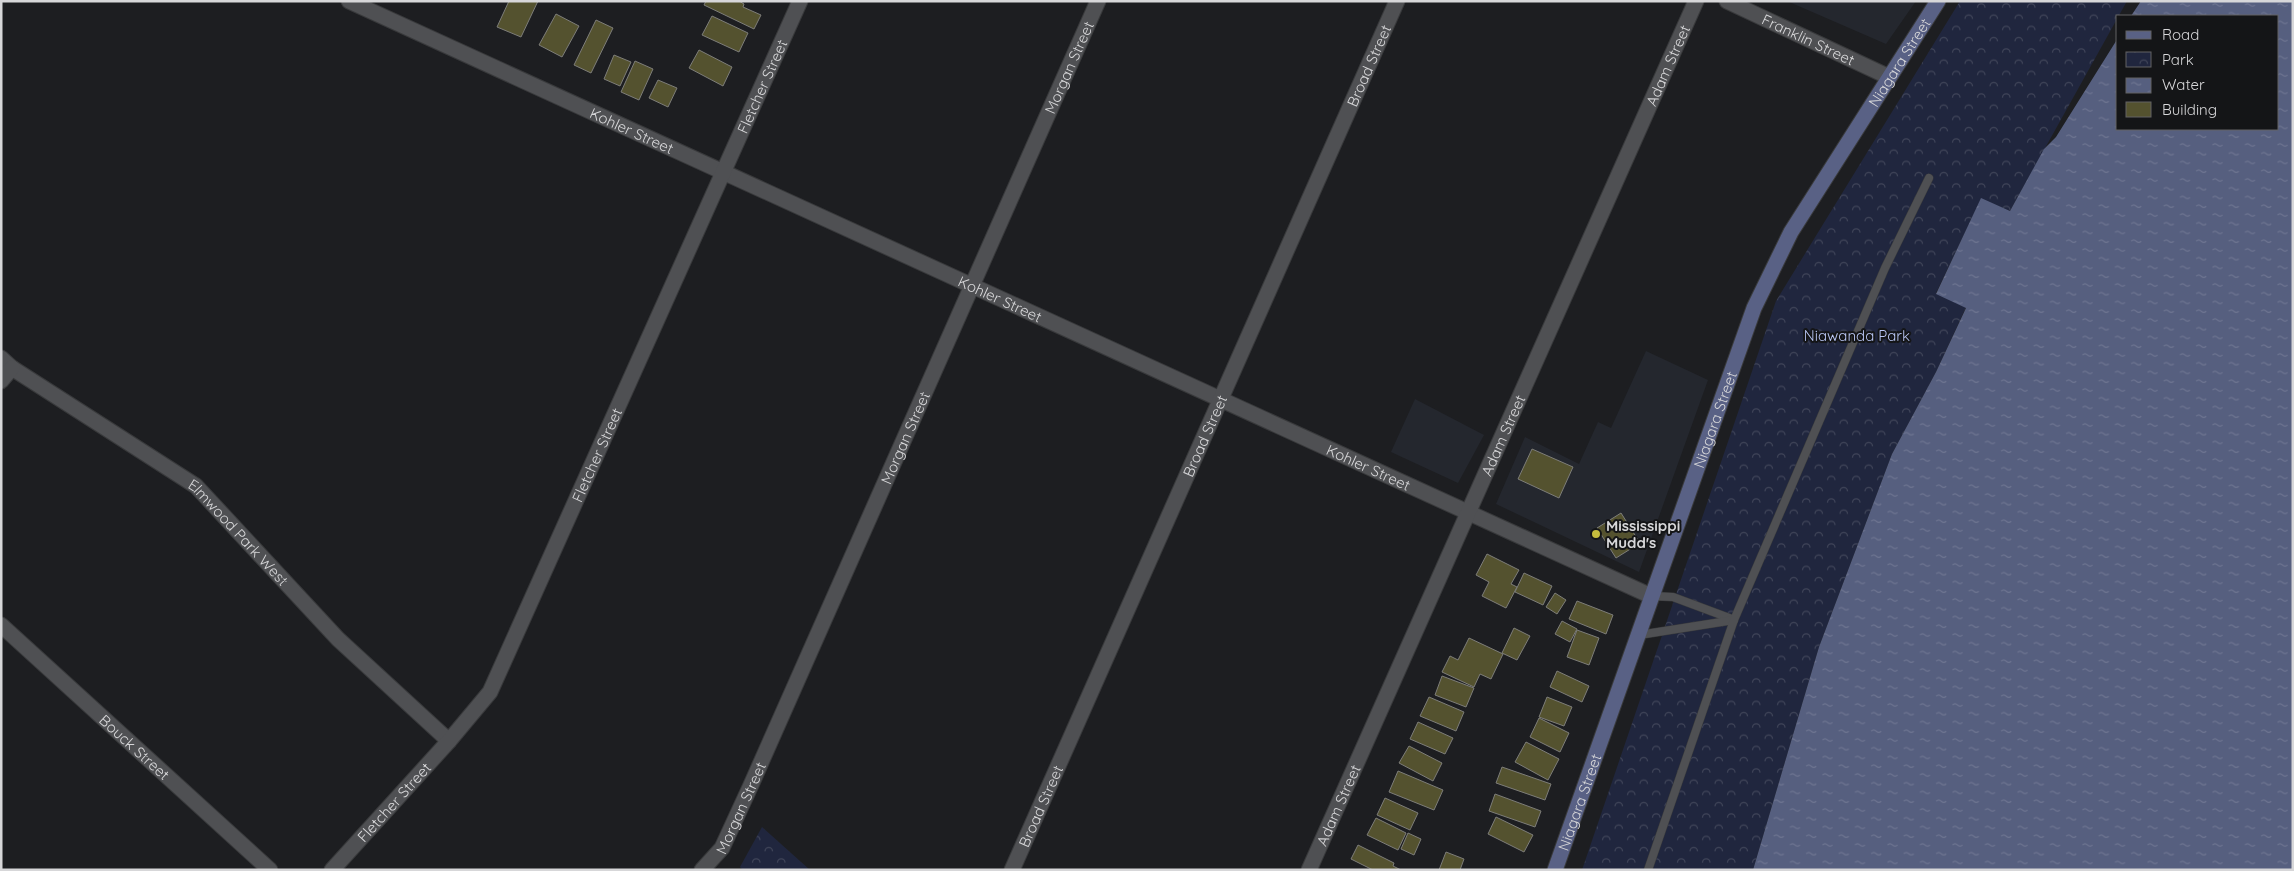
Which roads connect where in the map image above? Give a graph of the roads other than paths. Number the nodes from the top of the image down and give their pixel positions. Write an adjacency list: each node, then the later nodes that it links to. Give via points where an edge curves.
1 (349, 1): 9 (street, Kohler Street)
2 (800, 1): 9 (street, Fletcher Street)
3 (1098, 1): 11 (street, Morgan Street)
4 (1397, 1): 14 (street, Broad Street)
5 (1696, 1): 15 (street, Adam Street)
6 (1727, 1): 8 (street, Franklin Street)
7 (1938, 1): 8 (main road, Niagara Street)
8 (1889, 77): 16 (main road, Niagara Street, via 1791,232 1754,308)
9 (724, 173): 11 (street, Kohler Street); 20 (street, Fletcher Street, via 508,655 490,692)
10 (1929, 178): 17 (lane, via 1885,268)
11 (972, 286): 14 (street, Kohler Street); 23 (street, Morgan Street, via 722,848)
12 (7, 363): 13 (street); 20 (street, Elmwood Park West, via 196,486 338,638)
13 (1, 381)
14 (1220, 400): 15 (street, Kohler Street); 24 (street, Broad Street)
15 (1468, 513): 16 (street, Kohler Street); 25 (street, Adam Street)
16 (1651, 596): 17 (lane, via 1673,597); 19 (main road, Niagara Street)
17 (1734, 620): 19 (lane); 27 (lane)
18 (1, 625): 21 (street, Bouck Street)
19 (1639, 635): 26 (main road, Niagara Street)
20 (449, 741): 22 (street, Fletcher Street)
21 (270, 870)
22 (332, 870)
23 (702, 870)
24 (1012, 870)
25 (1309, 870)
26 (1555, 870)
27 (1648, 870)

